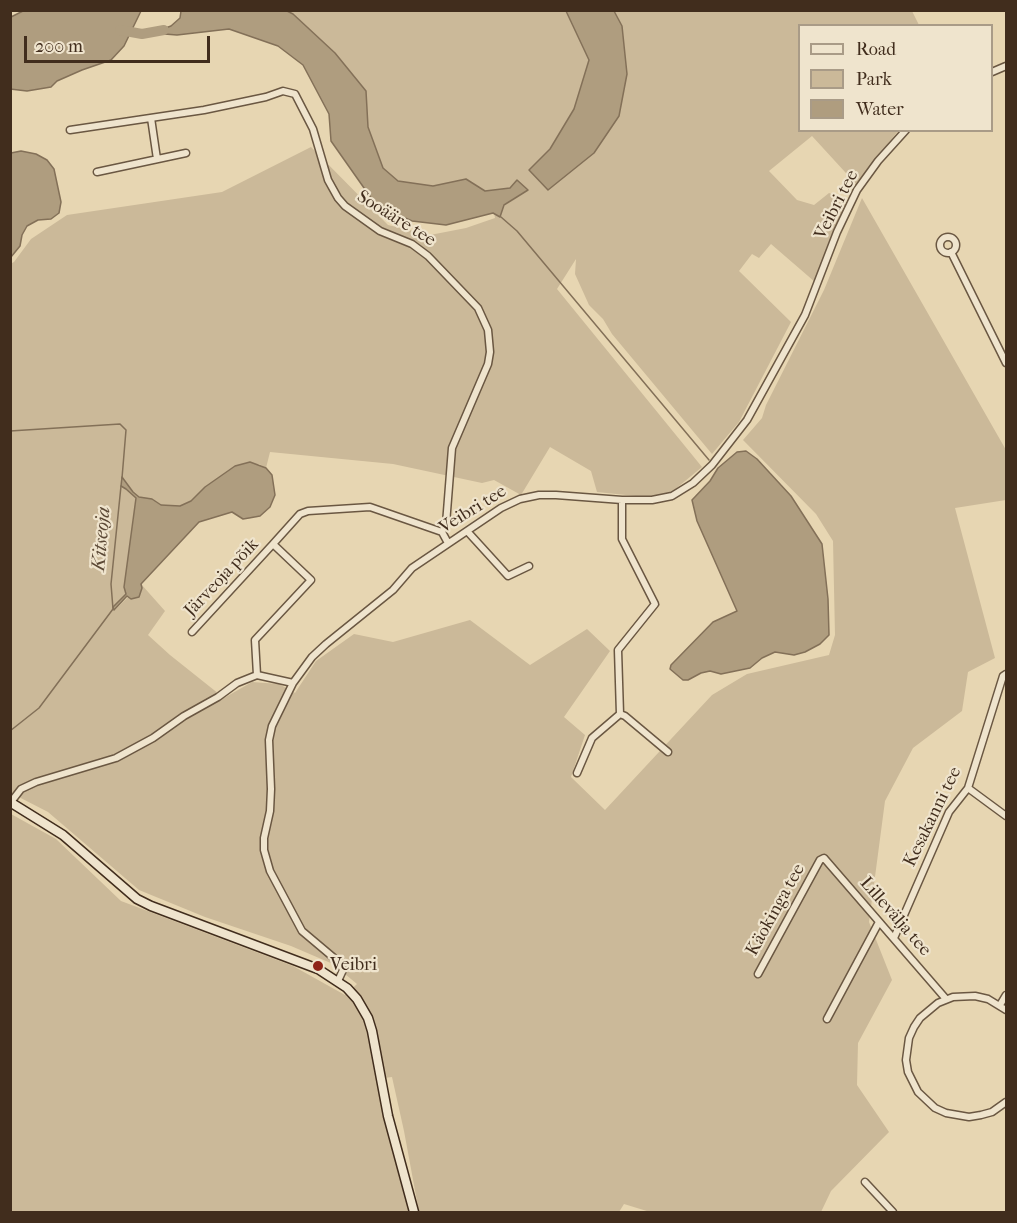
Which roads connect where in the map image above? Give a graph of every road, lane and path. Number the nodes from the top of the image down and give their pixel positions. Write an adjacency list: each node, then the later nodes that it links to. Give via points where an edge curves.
1 (151, 118): 2 (street, Sooääre tee); 5 (street); 11 (street, Sooääre tee, via 283,91 295,94 313,129 328,180 338,198 380,231 419,249 478,308 488,330 490,352 452,448 446,524)
2 (70, 130)
3 (904, 132): 9 (street, Veibri tee, via 857,190 805,315 747,420 712,465 683,490 662,499)
4 (186, 153): 5 (street)
5 (157, 159): 6 (street)
6 (97, 172)
7 (951, 252): 8 (street)
8 (1006, 363)
9 (622, 500): 10 (street, Veibri tee, via 539,495 520,499); 19 (street, via 622,539 655,604 618,650)
10 (467, 531): 12 (street, Veibri tee); 14 (street, via 508,576)
11 (442, 532): 12 (street); 13 (street, Järveoja põik, via 370,507 351,507 300,514)
12 (448, 543): 18 (street, Veibri tee, via 412,568 393,590 326,644)
13 (273, 544): 15 (street, Järveoja põik); 17 (street, via 310,580 255,640)
14 (529, 566)
15 (192, 632)
16 (1006, 674): 22 (street, Kesakanni tee)
17 (257, 675): 18 (street); 23 (street, via 237,683 116,758 36,782 21,789)
18 (293, 683): 29 (street, Veibri tee, via 269,740 270,811 264,850 270,871 302,931 340,963 343,970)
19 (620, 714): 20 (street); 21 (street, via 592,738)
20 (668, 752)
21 (577, 773)
22 (968, 788): 24 (street); 27 (street, Kesakanni tee, via 949,812)
23 (11, 802): 29 (street, via 63,835 137,899 306,964)
24 (1006, 816)
25 (820, 860): 26 (street, Lillevälja tee, via 824,858); 28 (street, Käokinga tee)
26 (879, 922): 27 (street, Lillevälja tee); 34 (street)
27 (894, 938): 31 (street, Lillevälja tee)
28 (758, 974)
29 (338, 981): 37 (street, via 357,999 368,1018 388,1116)
30 (1006, 995): 32 (street)
31 (946, 999): 32 (street, via 975,996); 35 (street, via 920,1018 909,1038 906,1060 912,1082 935,1108 957,1116 992,1112)
32 (1000, 1005): 33 (street)
33 (1006, 1010)
34 (827, 1019)
35 (1006, 1102)
36 (865, 1182): 38 (street)
37 (414, 1212)
38 (893, 1212)

